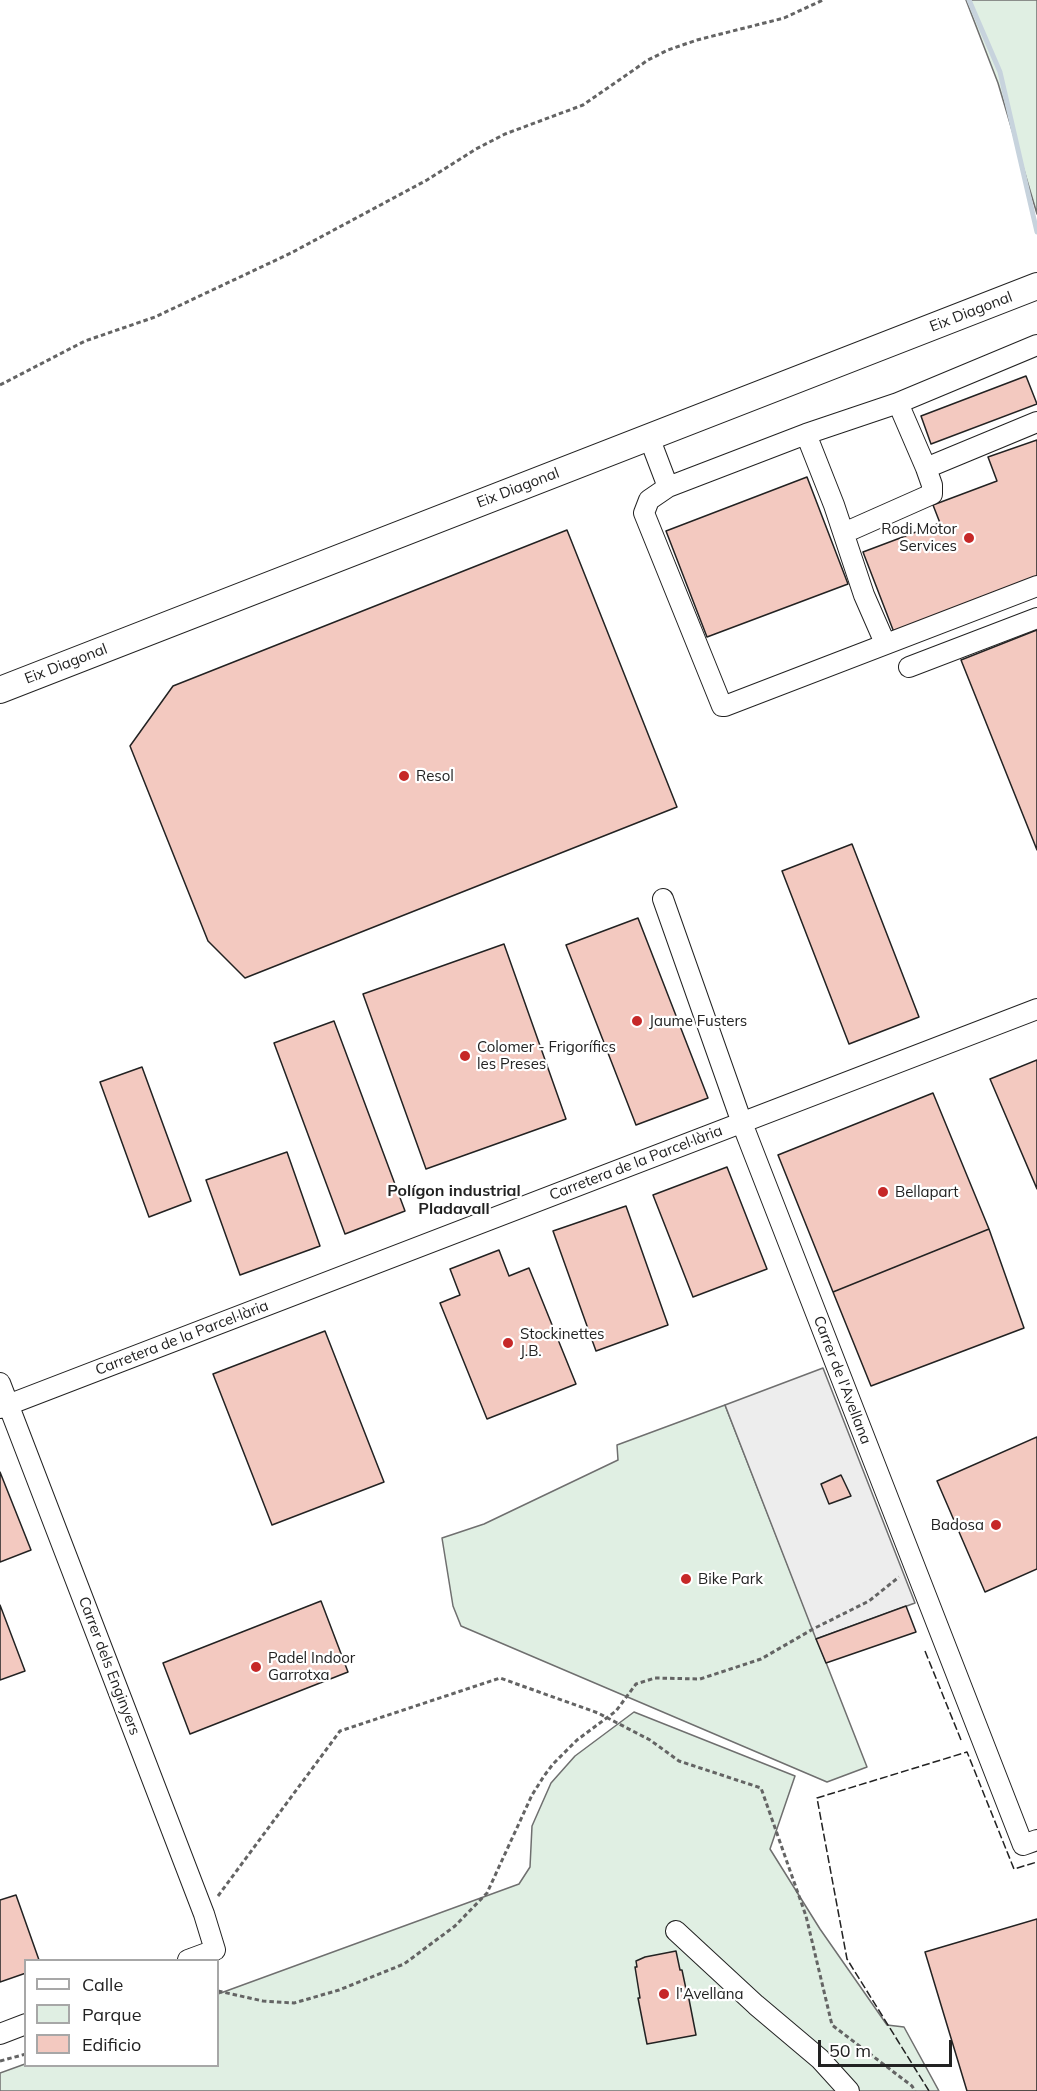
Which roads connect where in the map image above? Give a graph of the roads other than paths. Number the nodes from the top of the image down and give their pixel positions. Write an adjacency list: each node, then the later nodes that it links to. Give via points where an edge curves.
1 (1037, 286): 6 (main road, Eix Diagonal)
2 (1037, 345): 3 (street)
3 (898, 403): 5 (street); 7 (street)
4 (1037, 422): 7 (street)
5 (806, 434): 8 (street); 9 (street)
6 (649, 437): 8 (street); 14 (main road, Eix Diagonal)
7 (926, 468): 9 (street, via 934,492 931,496)
8 (668, 486): 12 (street, via 650,500 644,513 722,706)
9 (843, 533): 12 (street)
10 (1037, 586): 12 (street)
11 (1037, 618): 13 (street)
12 (885, 643)
13 (909, 667)
14 (0, 690)
15 (663, 899): 17 (street, Carrer de l'Avellana)
16 (1037, 1009): 17 (street, Carretera de la Parcel·lària)
17 (742, 1123): 19 (street, Carretera de la Parcel·lària); 20 (street, Carrer de l'Avellana, via 1023,1845)
18 (0, 1383): 19 (street, Carrer dels Enginyers)
19 (4, 1406): 22 (street, Carrer dels Enginyers, via 204,1914 215,1950)
20 (1037, 1840)
21 (676, 1931): 25 (street, via 820,2059)
22 (191, 1959)
23 (24, 2025): 24 (street)
24 (0, 2034)
25 (849, 2091)

